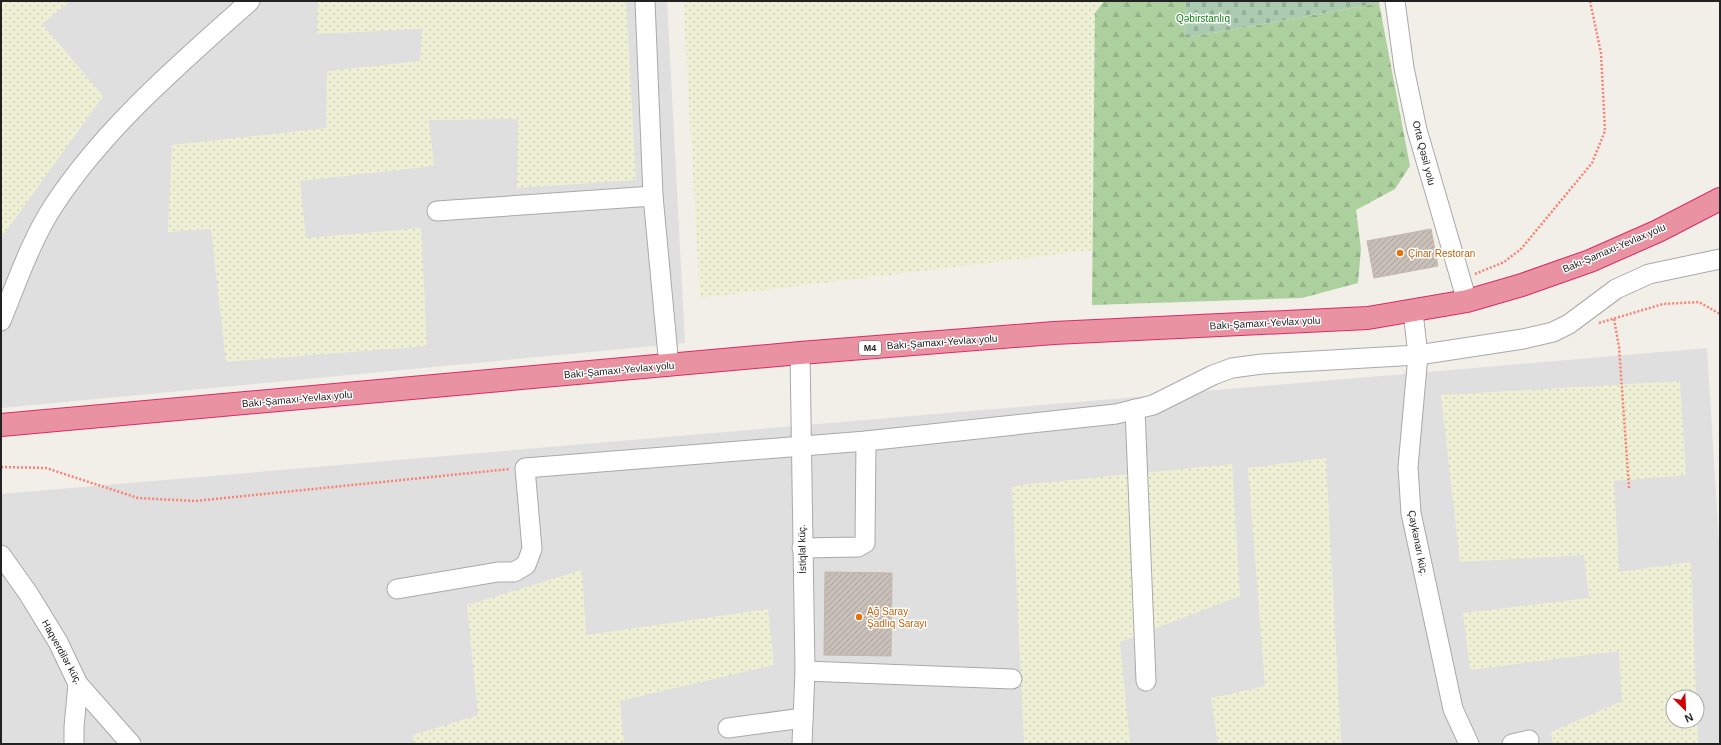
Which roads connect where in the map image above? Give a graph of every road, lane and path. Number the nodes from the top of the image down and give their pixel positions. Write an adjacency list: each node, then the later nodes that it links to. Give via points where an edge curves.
1 (250, 1): 14 (street, via 140,102 106,137 74,176 40,229)
2 (645, 1): 5 (street)
3 (1395, 1): 9 (street, Orta Qəsil yolu, via 1404,68 1417,130)
4 (1590, 1): 9 (path, via 1601,53 1604,131 1592,162 1521,249 1504,262)
5 (653, 196): 7 (street); 18 (street)
6 (1720, 199): 10 (highway, Bakı-Şamaxı-Yevlax yolu / M4, via 1658,231 1590,261)
7 (437, 211)
8 (1720, 259): 17 (street, via 1649,274 1616,289 1569,324 1553,332)
9 (1460, 280): 10 (street, Orta Qəsil yolu)
10 (1466, 301): 11 (highway, Bakı-Şamaxı-Yevlax yolu / M4)
11 (1412, 312): 16 (highway, Bakı-Şamaxı-Yevlax yolu / M4, via 1368,318 1054,333); 17 (street, Çaykənarı küç.)
12 (1720, 314): 13 (path, via 1699,302 1663,304)
13 (1614, 319): 15 (path); 25 (path, via 1619,346)
14 (1, 321)
15 (1595, 324)
16 (800, 353): 18 (highway, Bakı-Şamaxı-Yevlax yolu / M4); 22 (street, İstiqlal küç.)
17 (1418, 355): 19 (street, via 1232,368 1153,405); 38 (street, Çaykənarı küç., via 1408,467 1411,513 1453,709)
18 (669, 366): 20 (highway, Bakı-Şamaxı-Yevlax yolu / M4)
19 (1135, 409): 21 (street, via 1116,414); 31 (street)
20 (1, 425)
21 (866, 441): 22 (street); 26 (street, via 865,543 858,547)
22 (801, 446): 24 (street); 26 (street, İstiqlal küç.)
23 (1, 467): 24 (path, via 46,468 138,498 195,501)
24 (525, 468): 28 (street, via 532,549 526,565 514,572 498,572)
25 (1629, 488)
26 (802, 548): 29 (street, İstiqlal küç.)
27 (1, 555): 32 (street, Haqverdilər küç., via 58,642)
28 (397, 589)
29 (805, 671): 30 (street); 33 (street, İstiqlal küç.)
30 (1012, 679)
31 (1146, 681)
32 (78, 684): 35 (street); 36 (street, Haqverdilər küç.)
33 (803, 718): 34 (street); 37 (street, İstiqlal küç.)
34 (728, 728)
35 (74, 744)
36 (131, 744)
37 (802, 744)
38 (1470, 744)

